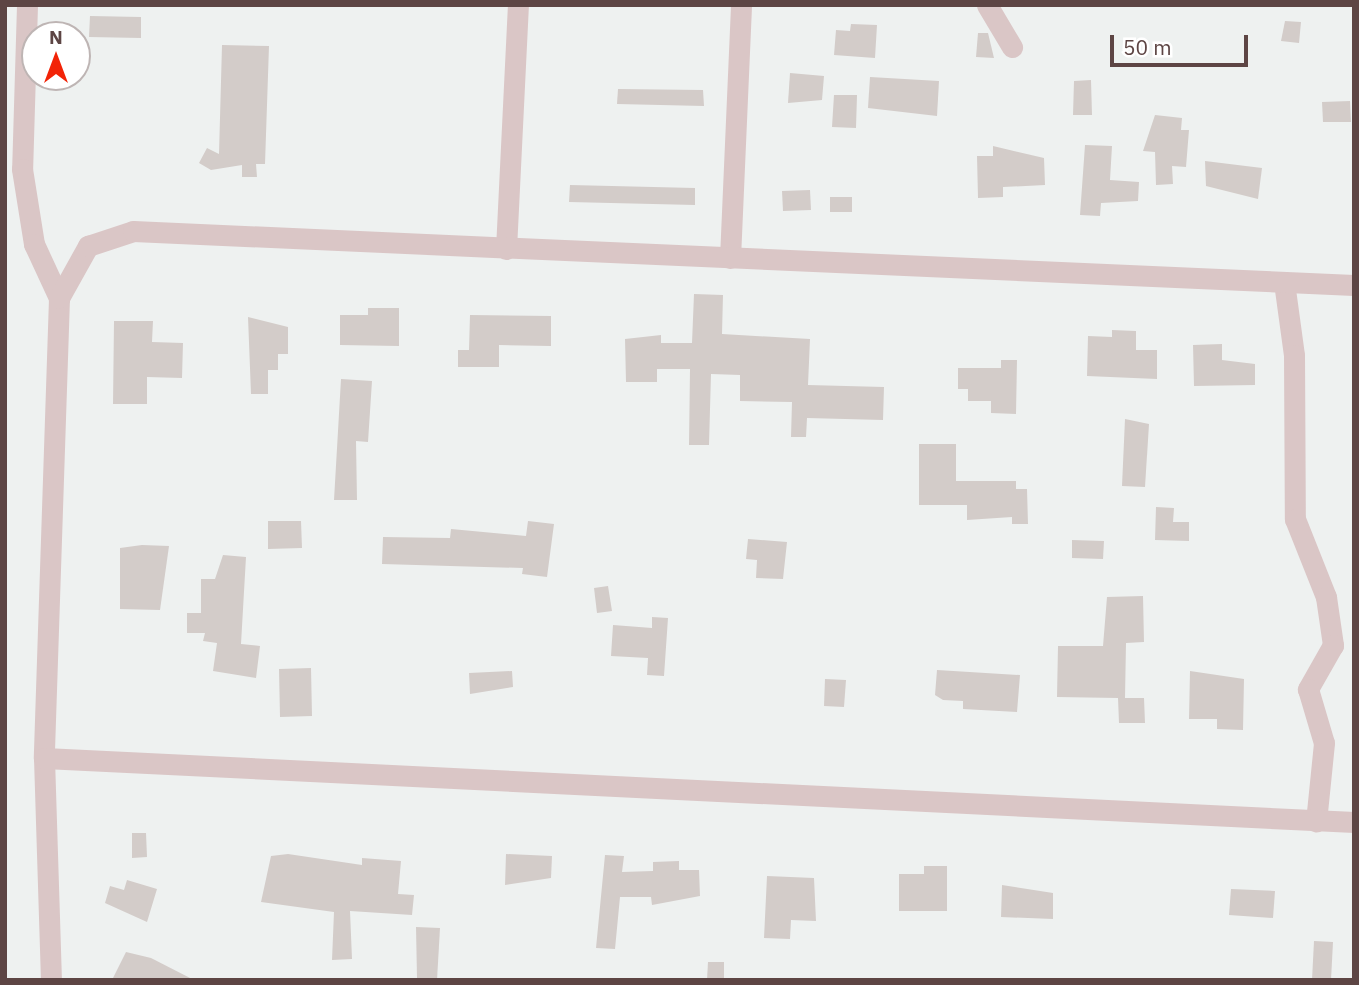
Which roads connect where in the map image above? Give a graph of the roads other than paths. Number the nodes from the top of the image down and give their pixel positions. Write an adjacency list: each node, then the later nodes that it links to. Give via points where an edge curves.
1 (27, 5): 10 (street, via 22,169 34,244)
2 (518, 5): 6 (street)
3 (741, 5): 7 (street)
4 (987, 5): 5 (street)
5 (1012, 47)
6 (506, 249): 7 (street); 10 (street, via 133,231 88,246)
7 (730, 258): 8 (street)
8 (1284, 282): 9 (street); 12 (street, via 1294,355 1295,519 1326,597 1333,645 1308,689 1324,743)
9 (1354, 285)
10 (59, 298): 11 (street)
11 (44, 758): 12 (street); 14 (street)
12 (1315, 822): 13 (street)
13 (1354, 822)
14 (51, 980)

